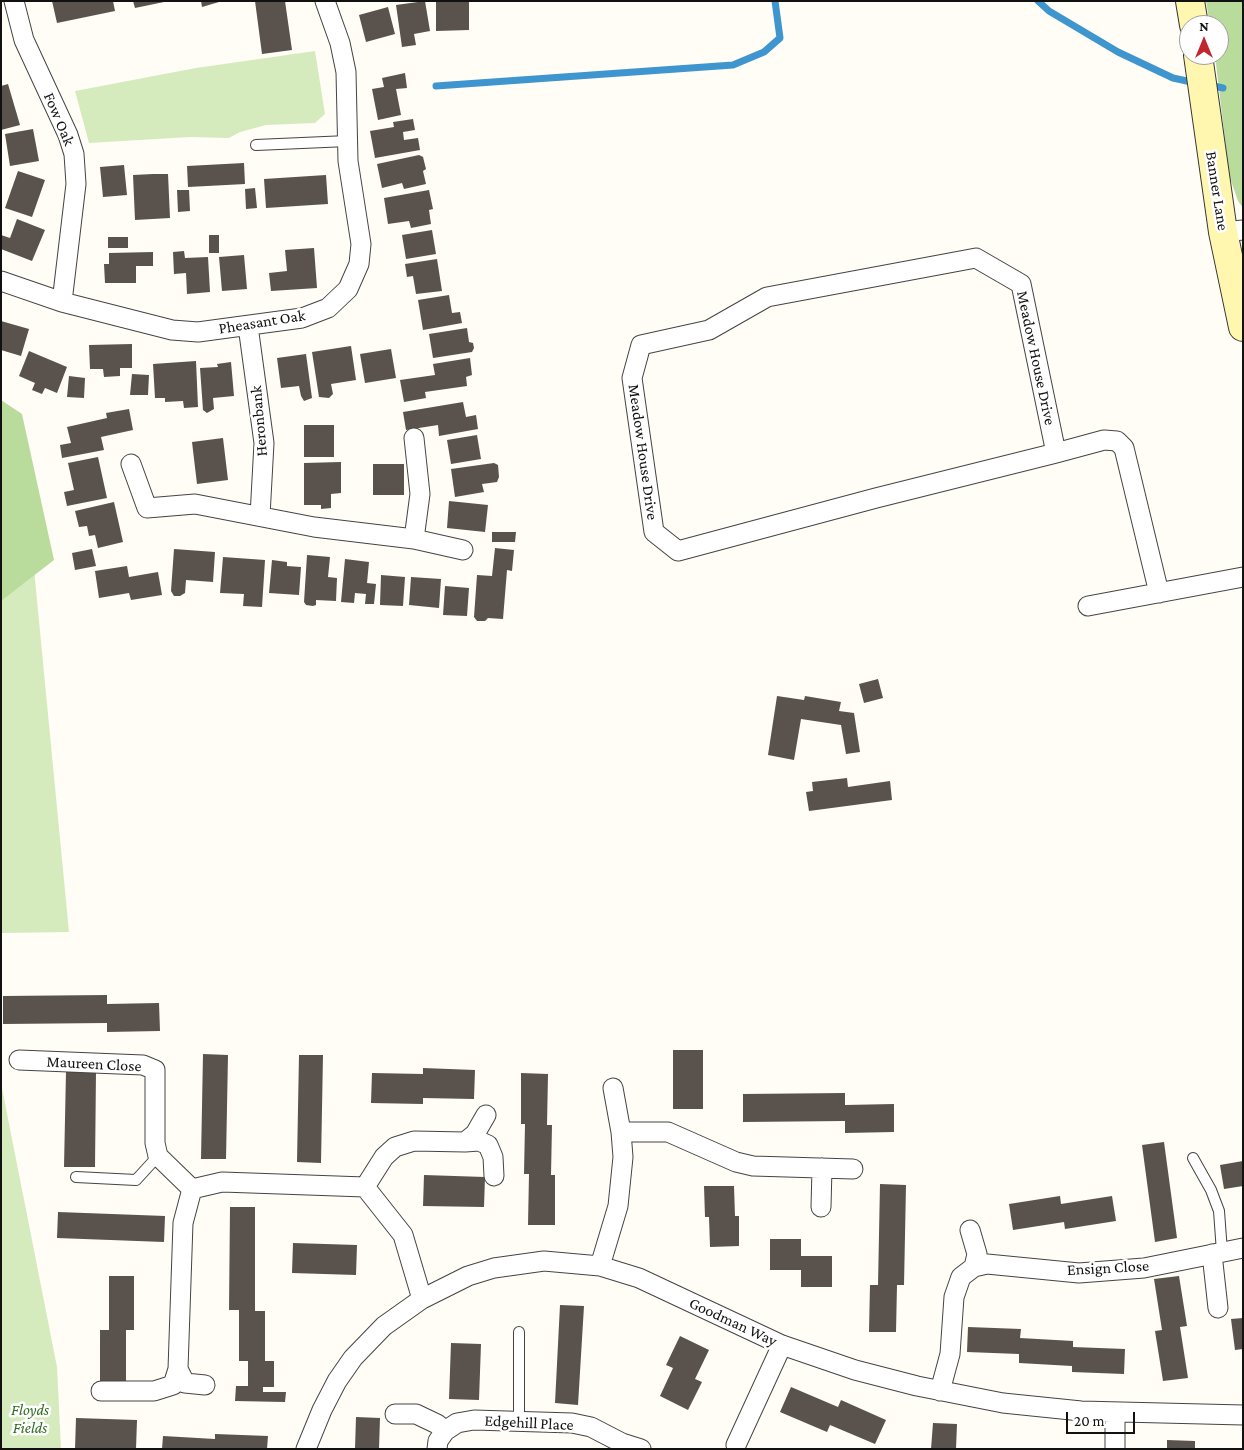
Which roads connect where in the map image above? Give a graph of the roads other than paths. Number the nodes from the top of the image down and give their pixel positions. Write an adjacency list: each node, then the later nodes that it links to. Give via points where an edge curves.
1 (14, 1): 10 (street, Fow Oak, via 24,40 68,134 74,154 76,184)
2 (325, 1): 6 (street, Pheasant Oak, via 346,72)
3 (1190, 1): 4 (street)
4 (1192, 15)
5 (1199, 65): 8 (street, Banner Lane, via 1209,136)
6 (348, 141): 7 (lane); 11 (street, Pheasant Oak, via 348,161 361,244 359,264 348,289 328,308 302,318)
7 (256, 145)
8 (1233, 231): 12 (street, Banner Lane)
9 (1, 281): 10 (street, Pheasant Oak)
10 (62, 302): 11 (street, Pheasant Oak, via 172,330 198,332)
11 (248, 326): 16 (street, Heronbank, via 264,443)
12 (1243, 327)
13 (414, 438): 17 (street, via 420,494)
14 (1056, 453): 14 (street, Meadow House Drive, via 678,551 654,532 632,378 641,345 709,330 767,297 976,258 1021,284); 20 (street, Meadow House Drive, via 1104,440 1117,441 1124,448)
15 (131, 464): 16 (street, via 147,508 195,504)
16 (260, 516): 17 (street, via 314,527)
17 (414, 539): 18 (street)
18 (463, 550)
19 (1243, 577): 20 (street)
20 (1160, 593): 21 (street)
21 (1088, 606)
22 (19, 1060): 27 (street, Maureen Close, via 143,1064 155,1070 155,1143)
23 (613, 1088): 25 (street)
24 (486, 1115): 26 (street, via 475,1134)
25 (621, 1132): 29 (street, via 668,1132 736,1162 753,1166); 39 (street, via 623,1157 618,1206)
26 (465, 1142): 31 (street, via 479,1141 488,1145 493,1157); 33 (street, via 414,1141 395,1148 384,1157)
27 (158, 1156): 32 (lane, via 136,1180); 34 (street)
28 (1193, 1158): 38 (lane, via 1219,1210)
29 (822, 1168): 30 (street); 35 (street)
30 (853, 1168)
31 (494, 1176)
32 (76, 1177)
33 (365, 1187): 34 (street, via 222,1182); 41 (street, via 403,1235)
34 (192, 1189): 45 (street, via 183,1223)
35 (821, 1207)
36 (970, 1230): 40 (street, via 977,1254)
37 (1243, 1248): 38 (street, Ensign Close)
38 (1217, 1253): 40 (street, Ensign Close, via 1144,1268 1079,1273 987,1264); 42 (street)
39 (600, 1266): 41 (street, Goodman Way, via 544,1261 494,1268 454,1282); 44 (street, Goodman Way, via 639,1278)
40 (974, 1267): 48 (street, via 961,1277 954,1297 950,1354)
41 (422, 1299): 55 (street, Goodman Way, via 384,1326 353,1358 322,1410)
42 (1218, 1308)
43 (519, 1332): 52 (lane)
44 (782, 1345): 48 (street, Goodman Way, via 855,1370); 54 (street)
45 (178, 1369): 46 (street, via 185,1382); 47 (street, via 173,1385 154,1391)
46 (205, 1385)
47 (101, 1391)
48 (940, 1391): 50 (street, Goodman Way, via 1003,1403)
49 (396, 1414): 53 (street, via 416,1414 437,1424)
50 (1116, 1414): 51 (street, Goodman Way); 58 (street)
51 (1243, 1415)
52 (519, 1421): 53 (street, Edgehill Place, via 474,1420 457,1424); 57 (street, Edgehill Place, via 591,1427)
53 (444, 1432): 56 (street)
54 (734, 1448)
55 (306, 1449)
56 (437, 1449)
57 (641, 1449)
58 (1115, 1449)

